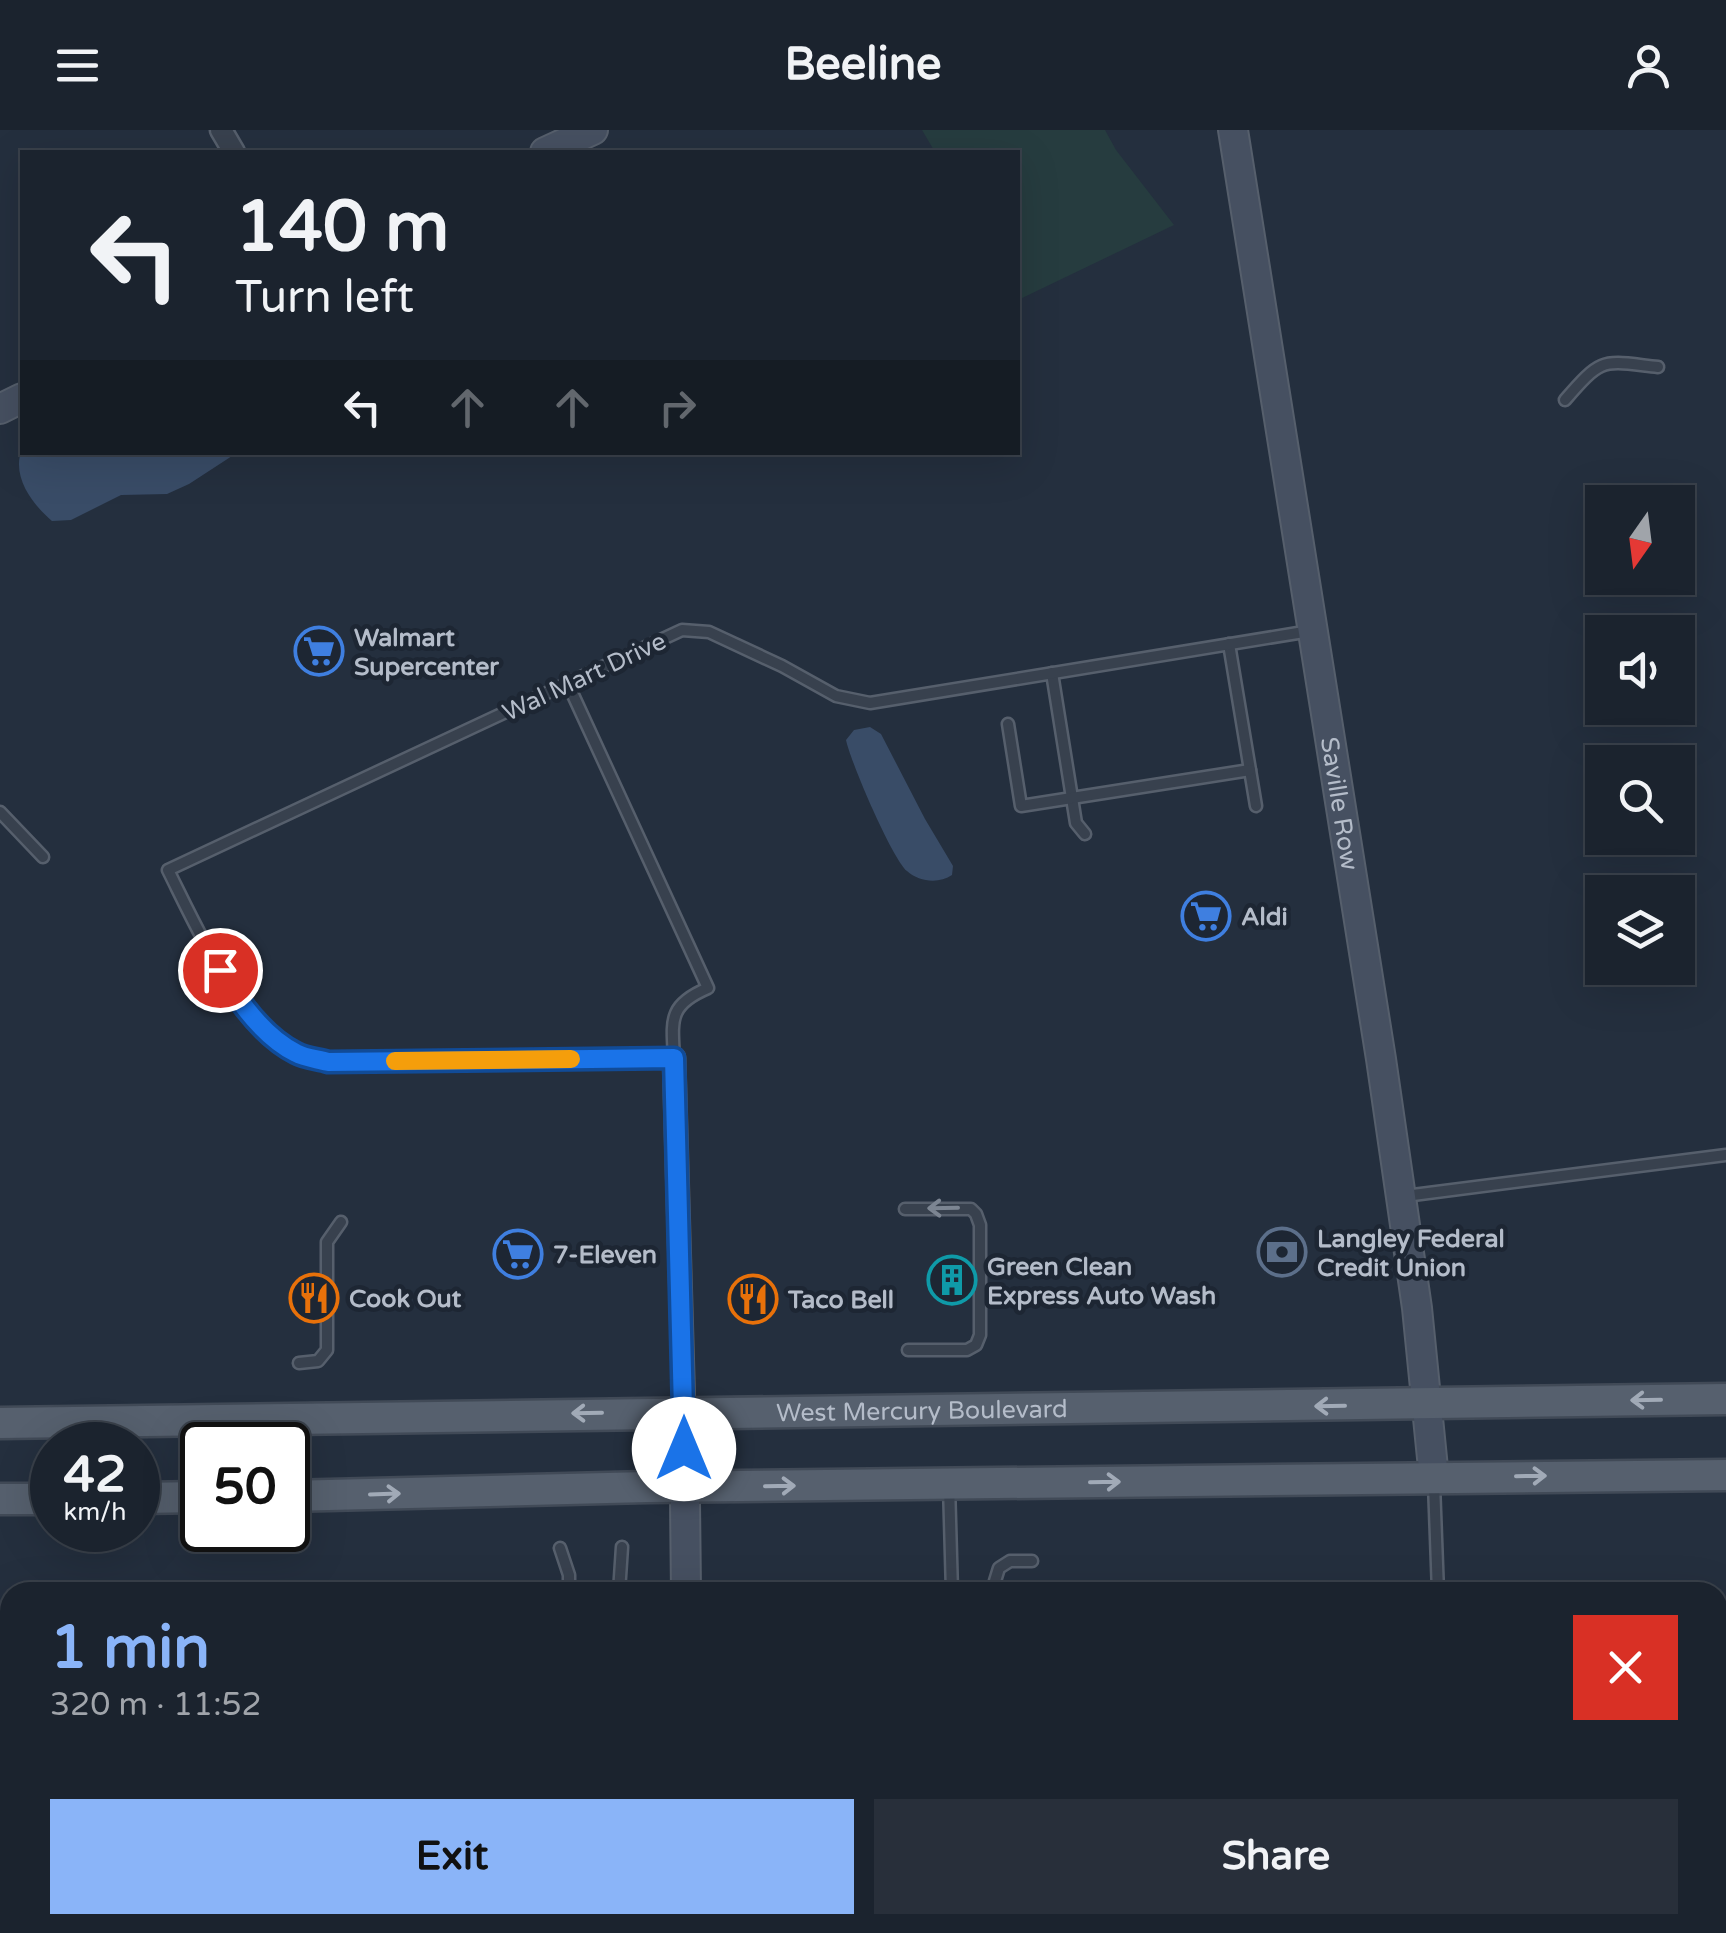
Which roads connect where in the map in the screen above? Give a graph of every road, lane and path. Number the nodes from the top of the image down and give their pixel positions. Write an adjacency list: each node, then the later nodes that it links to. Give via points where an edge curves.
1 (593, 130): 3 (street)
2 (1233, 130): 6 (street, Saville Row)
3 (549, 150)
4 (1658, 367): 5 (lane, via 1603,364)
5 (1566, 400)
6 (1311, 630): 7 (lane, Wal Mart Drive); 19 (street, Saville Row)
7 (1229, 644): 8 (lane, Wal Mart Drive); 11 (lane)
8 (1052, 673): 9 (lane, Wal Mart Drive, via 851,701 709,632 682,630); 12 (lane)
9 (568, 684): 17 (lane, via 708,988 672,1019); 17 (lane, Wal Mart Drive, via 168,870 230,988 273,1037 298,1054 328,1062)
10 (1008, 724): 12 (lane, via 1021,806)
11 (1250, 770): 12 (lane); 13 (lane)
12 (1072, 798): 15 (lane)
13 (1256, 806)
14 (0, 812): 16 (lane)
15 (1085, 834)
16 (43, 856)
17 (674, 1058): 26 (street)
18 (1726, 1154): 19 (lane)
19 (1400, 1196): 25 (street, Saville Row)
20 (906, 1208): 22 (lane, one-way to 20, via 976,1346 980,1224 971,1209)
21 (341, 1222): 23 (lane, via 328,1242 328,1350 318,1361)
22 (908, 1350)
23 (299, 1363)
24 (1726, 1399): 25 (main road, West Mercury Boulevard, one-way to 25)
25 (1428, 1404): 26 (main road, West Mercury Boulevard, one-way to 26); 29 (street, Saville Row)
26 (684, 1412): 27 (main road, West Mercury Boulevard, one-way to 27); 31 (street)
27 (0, 1422)
28 (1726, 1475): 29 (main road, one-way to 28)
29 (1434, 1478): 30 (main road, one-way to 29); 43 (lane)
30 (949, 1484): 31 (main road, one-way to 30); 41 (lane)
31 (685, 1487): 32 (main road, one-way to 31); 40 (street)
32 (310, 1496)
33 (30, 1499): 34 (main road)
34 (0, 1500)
35 (622, 1547): 39 (lane)
36 (560, 1548): 38 (lane)
37 (1032, 1561): 42 (lane, via 1005,1563)
38 (569, 1582)
39 (620, 1582)
40 (686, 1582)
41 (952, 1582)
42 (996, 1582)
43 (1438, 1582)

